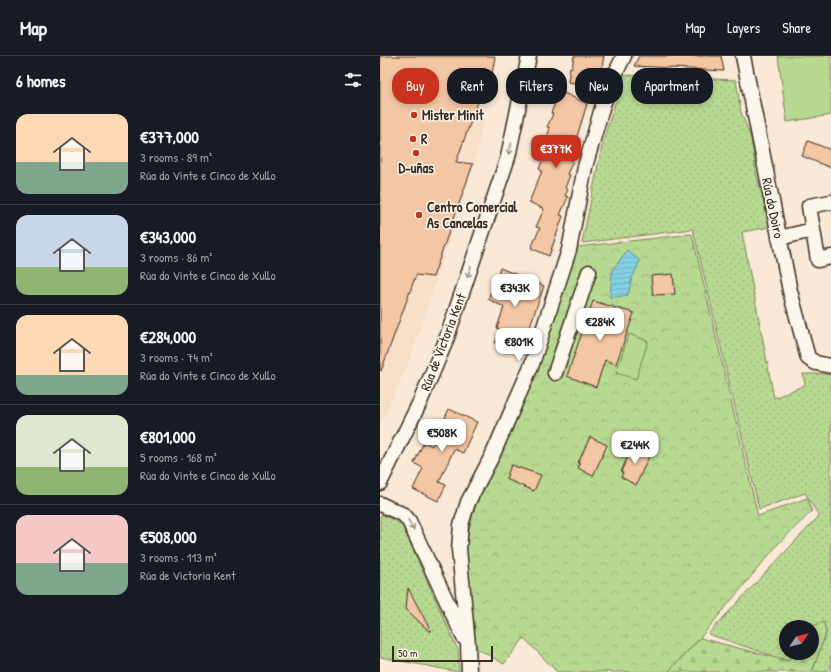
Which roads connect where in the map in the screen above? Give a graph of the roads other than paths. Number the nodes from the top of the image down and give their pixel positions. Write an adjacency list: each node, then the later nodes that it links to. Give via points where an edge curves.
1 (529, 56): 11 (street, Rúa de Victoria Kent, one-way to 11, via 508,157 445,343 420,402)
2 (624, 56): 13 (street, via 602,108 586,167 569,250 532,364 493,454 468,502 461,525 459,549)
3 (743, 56): 6 (street, Rúa do Doiro)
4 (831, 202): 5 (street, via 809,206)
5 (813, 230): 6 (street); 7 (street, via 818,260)
6 (779, 238): 9 (street, Rúa do Doiro, via 808,358 816,363)
7 (831, 257)
8 (589, 272): 10 (street)
9 (831, 366)
10 (555, 373)
11 (380, 483)
12 (380, 504): 13 (street, one-way to 13, via 404,515 409,521)
13 (468, 645): 14 (street)
14 (468, 672)

